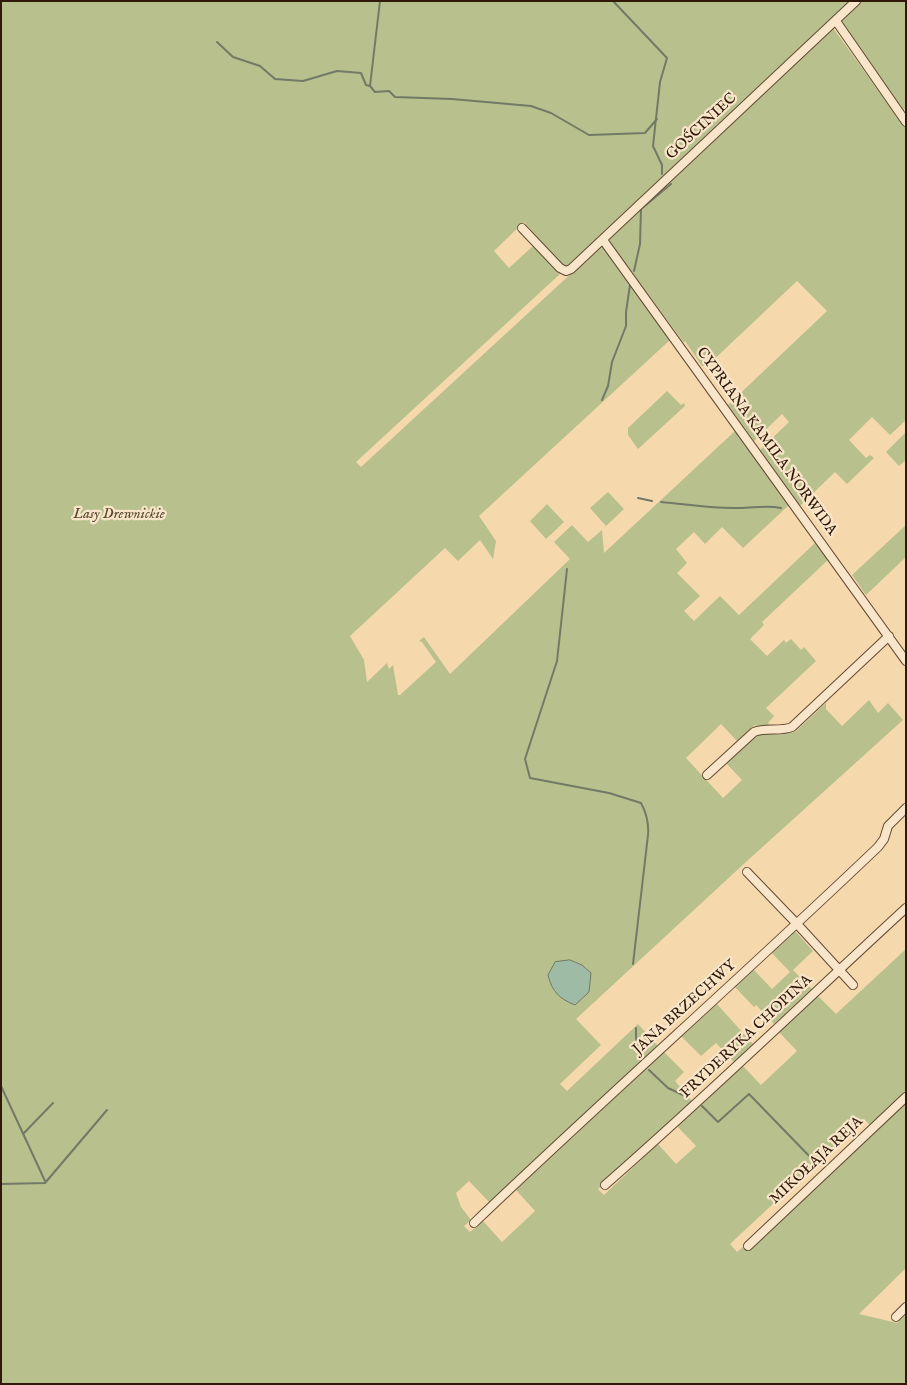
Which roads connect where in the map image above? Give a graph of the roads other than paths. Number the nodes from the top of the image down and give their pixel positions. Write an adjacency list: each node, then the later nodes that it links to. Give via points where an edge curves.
1 (856, 1): 2 (street, GOŚCINIEC)
2 (836, 21): 3 (street); 5 (street, GOŚCINIEC)
3 (905, 118)
4 (522, 228): 5 (street, GOŚCINIEC, via 566,271)
5 (603, 240): 6 (street, CYPRIANA KAMILA NORWIDA)
6 (889, 636): 7 (street, CYPRIANA KAMILA NORWIDA); 8 (street, via 792,727 754,732)
7 (906, 661)
8 (707, 775)
9 (906, 808): 12 (street, JANA BRZECHWY, via 888,826 882,843)
10 (747, 872): 12 (street)
11 (906, 908): 13 (street, FRYDERYKA CHOPINA)
12 (797, 924): 13 (street); 17 (street, JANA BRZECHWY)
13 (839, 970): 14 (street); 16 (street, FRYDERYKA CHOPINA)
14 (853, 985)
15 (906, 1097): 18 (street, MIKOŁAJA REJA)
16 (606, 1185)
17 (474, 1224)
18 (748, 1246)
19 (906, 1307): 20 (street)
20 (896, 1317)

